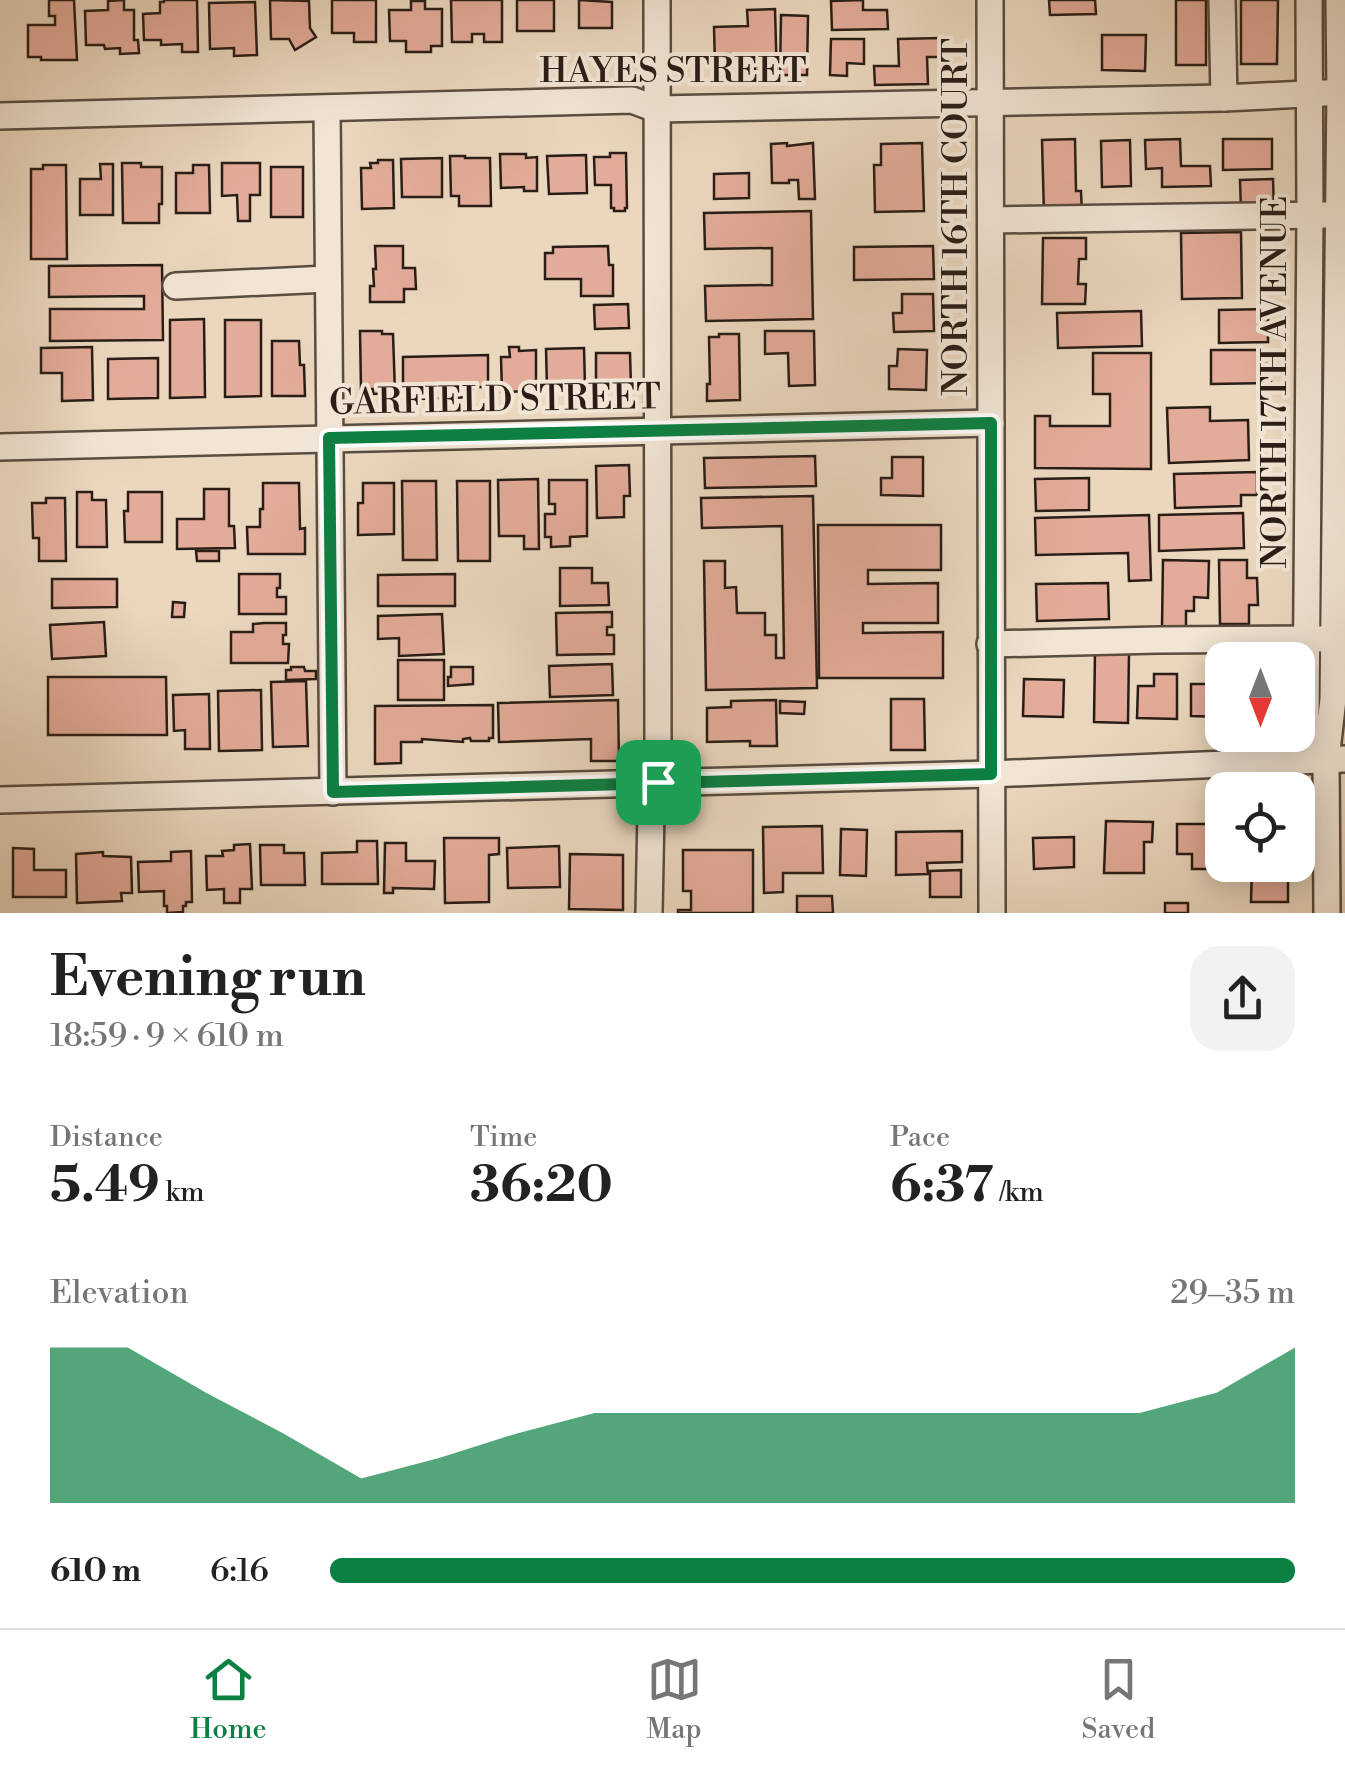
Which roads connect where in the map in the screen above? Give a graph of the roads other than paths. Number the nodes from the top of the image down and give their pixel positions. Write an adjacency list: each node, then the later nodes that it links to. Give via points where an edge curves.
1 (656, 0): 11 (street)
2 (990, 0): 9 (street, NORTH 16TH COURT)
3 (1222, 0): 8 (street)
4 (1308, 0): 7 (street, NORTH 17TH AVENUE)
5 (1339, 0): 6 (street, NORTH 17TH AVENUE)
6 (1343, 92): 7 (street, HAYES STREET); 14 (street, NORTH 17TH AVENUE)
7 (1310, 94): 8 (street, HAYES STREET); 13 (street, NORTH 17TH AVENUE)
8 (1224, 98): 9 (street, HAYES STREET)
9 (990, 102): 11 (street, HAYES STREET); 15 (street, NORTH 16TH COURT)
10 (326, 109): 11 (street, HAYES STREET, via 632,100); 12 (street, HAYES STREET); 16 (street)
11 (656, 109): 19 (street)
12 (0, 116)
13 (1310, 215): 14 (street); 15 (street); 22 (street, NORTH 17TH AVENUE)
14 (1342, 215): 22 (street, NORTH 17TH AVENUE)
15 (990, 220): 18 (street, NORTH 16TH COURT)
16 (328, 279): 17 (street); 20 (street)
17 (176, 286)
18 (991, 423): 19 (street, GARFIELD STREET); 23 (street, NORTH 16TH COURT)
19 (658, 430): 20 (street, GARFIELD STREET); 26 (street)
20 (329, 438): 21 (street, GARFIELD STREET); 27 (street)
21 (0, 447)
22 (1321, 638): 23 (street); 24 (street, NORTH 17TH AVENUE)
23 (990, 644): 25 (street, NORTH 16TH COURT)
24 (1336, 759): 25 (street); 31 (street, NORTH 17TH AVENUE)
25 (991, 774): 26 (street); 30 (street, NORTH 16TH COURT)
26 (658, 782): 27 (street); 29 (street)
27 (333, 792): 28 (street)
28 (0, 800)
29 (649, 913)
30 (992, 913)
31 (1327, 913)

